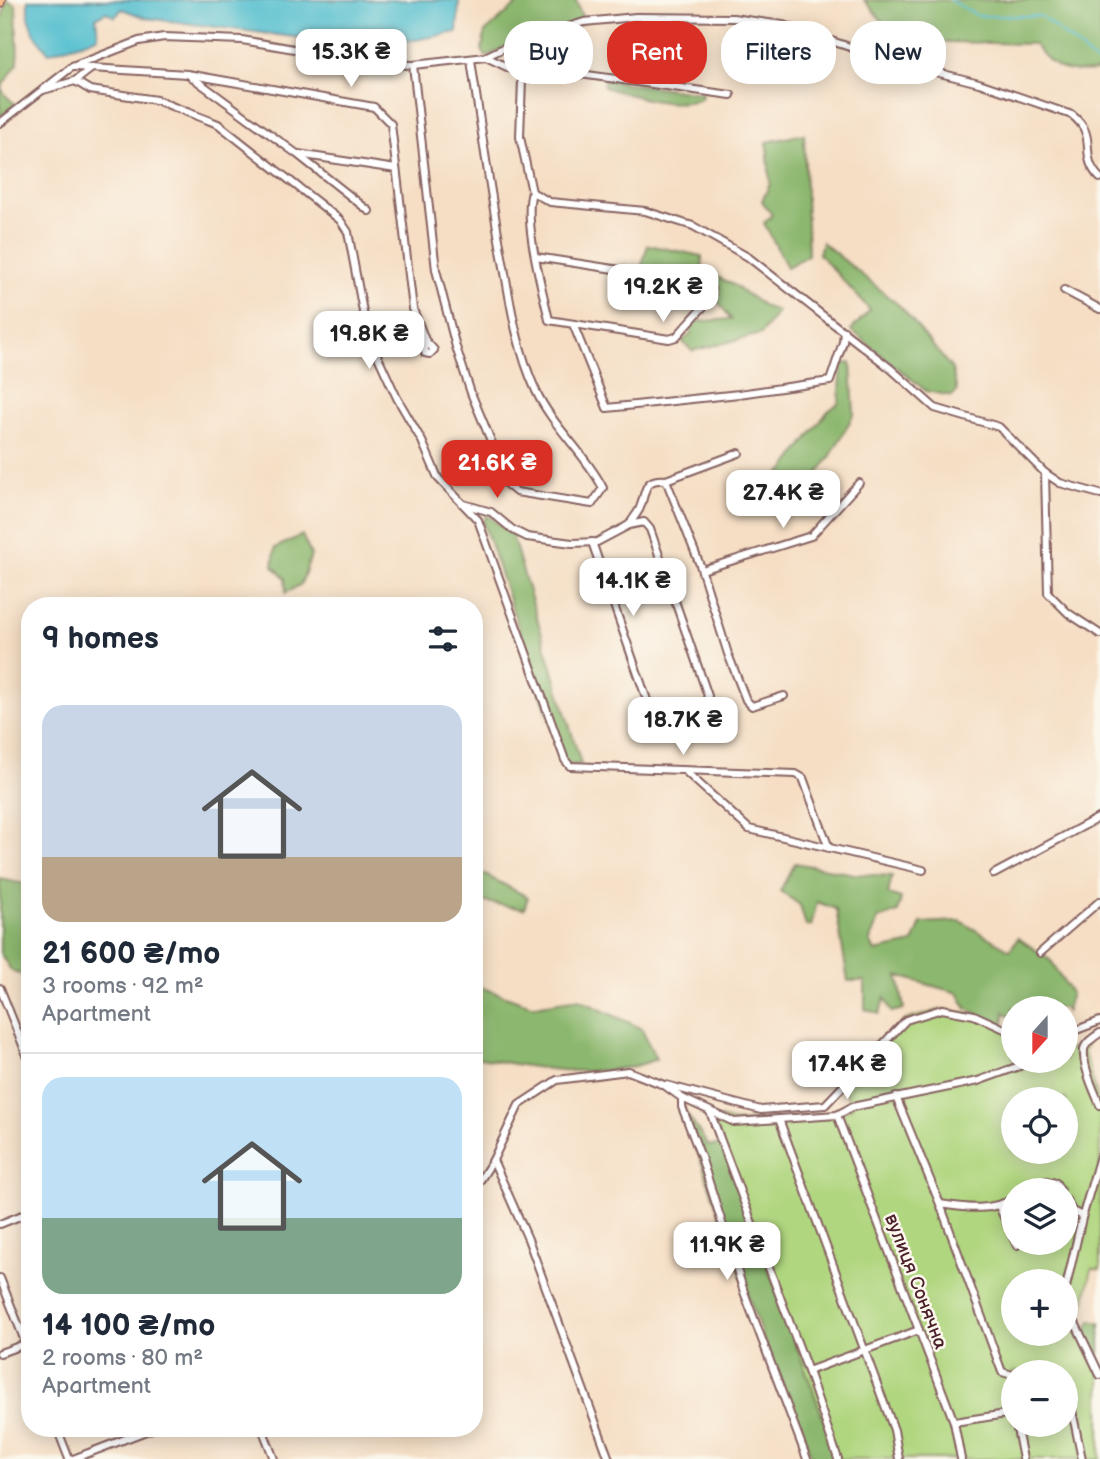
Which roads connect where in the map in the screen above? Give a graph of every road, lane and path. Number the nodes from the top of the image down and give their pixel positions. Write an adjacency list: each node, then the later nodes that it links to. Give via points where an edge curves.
1 (486, 57): 2 (street); 4 (street); 16 (street, via 584,22 683,17 783,25 1072,115 1090,134 1089,162)
2 (471, 60): 3 (street); 3 (street, via 516,334 537,392 603,488 592,504 516,492 505,483 471,393 436,270)
3 (413, 65): 5 (street, via 381,64 242,40 164,37 139,41)
4 (504, 66)
5 (72, 67): 6 (street); 11 (street)
6 (92, 68): 7 (street); 9 (street)
7 (187, 74): 14 (street); 15 (street, via 374,107 391,124)
8 (593, 76): 12 (street)
9 (75, 81): 11 (street); 30 (street, via 90,90 156,100 218,124 340,220 348,232 367,333 438,478)
10 (522, 84): 17 (street, via 520,137)
11 (39, 91): 13 (street)
12 (731, 94)
13 (0, 122)
14 (297, 154): 15 (street); 18 (street)
15 (396, 169): 24 (street, via 413,309)
16 (1100, 178)
17 (532, 192): 19 (street, via 528,204); 23 (street, via 550,202 645,211 693,226 748,257)
18 (369, 211)
19 (536, 257): 22 (street, via 549,320); 22 (street, via 704,283 711,288 712,297 669,339)
20 (1064, 290): 21 (street)
21 (1100, 309)
22 (573, 324): 23 (street, via 607,408 830,381)
23 (844, 331): 26 (street, via 936,408 999,428)
24 (425, 340)
25 (739, 453): 27 (street)
26 (1045, 472): 29 (street, via 1060,483); 34 (street, via 1048,593)
27 (666, 480): 31 (street, via 656,479 647,485); 33 (street)
28 (859, 483): 33 (street, via 811,536)
29 (1100, 494)
30 (463, 503): 32 (street, via 491,512 527,537); 38 (street, via 478,520 565,760 570,766)
31 (629, 525): 32 (street); 37 (street, via 643,522 650,529 708,696)
32 (592, 542): 36 (street)
33 (702, 570): 35 (street, via 746,700 752,706)
34 (1100, 634)
35 (784, 696)
36 (648, 702)
37 (705, 704)
38 (684, 770): 40 (street, via 749,830); 40 (street, via 796,774 803,778)
39 (1100, 817): 42 (street)
40 (829, 848): 41 (street)
41 (923, 870)
42 (995, 874)
43 (1100, 901): 44 (street)
44 (1040, 953)
45 (0, 988): 50 (street)
46 (1100, 1021): 48 (street)
47 (1001, 1027): 52 (street, via 974,1015 942,1009 906,1020 825,1105 761,1110)
48 (1078, 1029)
49 (1100, 1033): 55 (street, via 1084,1053)
50 (21, 1040)
51 (1001, 1073): 53 (street)
52 (664, 1085): 54 (street); 60 (street, via 628,1071 557,1080 519,1105)
53 (896, 1097): 57 (street); 62 (street)
54 (682, 1098): 56 (street); 90 (street, via 744,1292)
55 (1100, 1105)
56 (709, 1111): 58 (street, via 734,1122); 78 (street)
57 (837, 1115): 58 (street); 73 (street, вулиця Сонячна)
58 (779, 1119): 75 (street)
59 (1100, 1156): 67 (street)
60 (493, 1160): 61 (street); 89 (street, via 528,1239)
61 (483, 1176)
62 (940, 1204): 63 (street, via 970,1209); 77 (street)
63 (999, 1206): 64 (street)
64 (1001, 1210)
65 (1078, 1214): 67 (street)
66 (21, 1216): 68 (street)
67 (1082, 1216): 69 (street)
68 (0, 1224)
69 (1070, 1269)
70 (0, 1278): 71 (street)
71 (21, 1326)
72 (1078, 1329): 79 (street)
73 (919, 1330): 75 (street); 81 (street, вулиця Сонячна)
74 (21, 1345): 76 (street)
75 (864, 1350): 78 (street); 92 (street, via 894,1430)
76 (0, 1353)
77 (1001, 1369)
78 (808, 1371): 91 (street)
79 (1100, 1375)
80 (1001, 1415): 81 (street)
81 (954, 1422): 93 (street, вулиця Сонячна)
82 (61, 1437): 87 (street)
83 (130, 1437): 87 (street)
84 (265, 1437): 88 (street)
85 (1019, 1437): 94 (street)
86 (1077, 1437): 95 (street)
87 (71, 1459)
88 (274, 1459)
89 (610, 1459)
90 (807, 1459)
91 (838, 1459)
92 (899, 1459)
93 (961, 1459)
94 (1023, 1459)
95 (1082, 1459)

